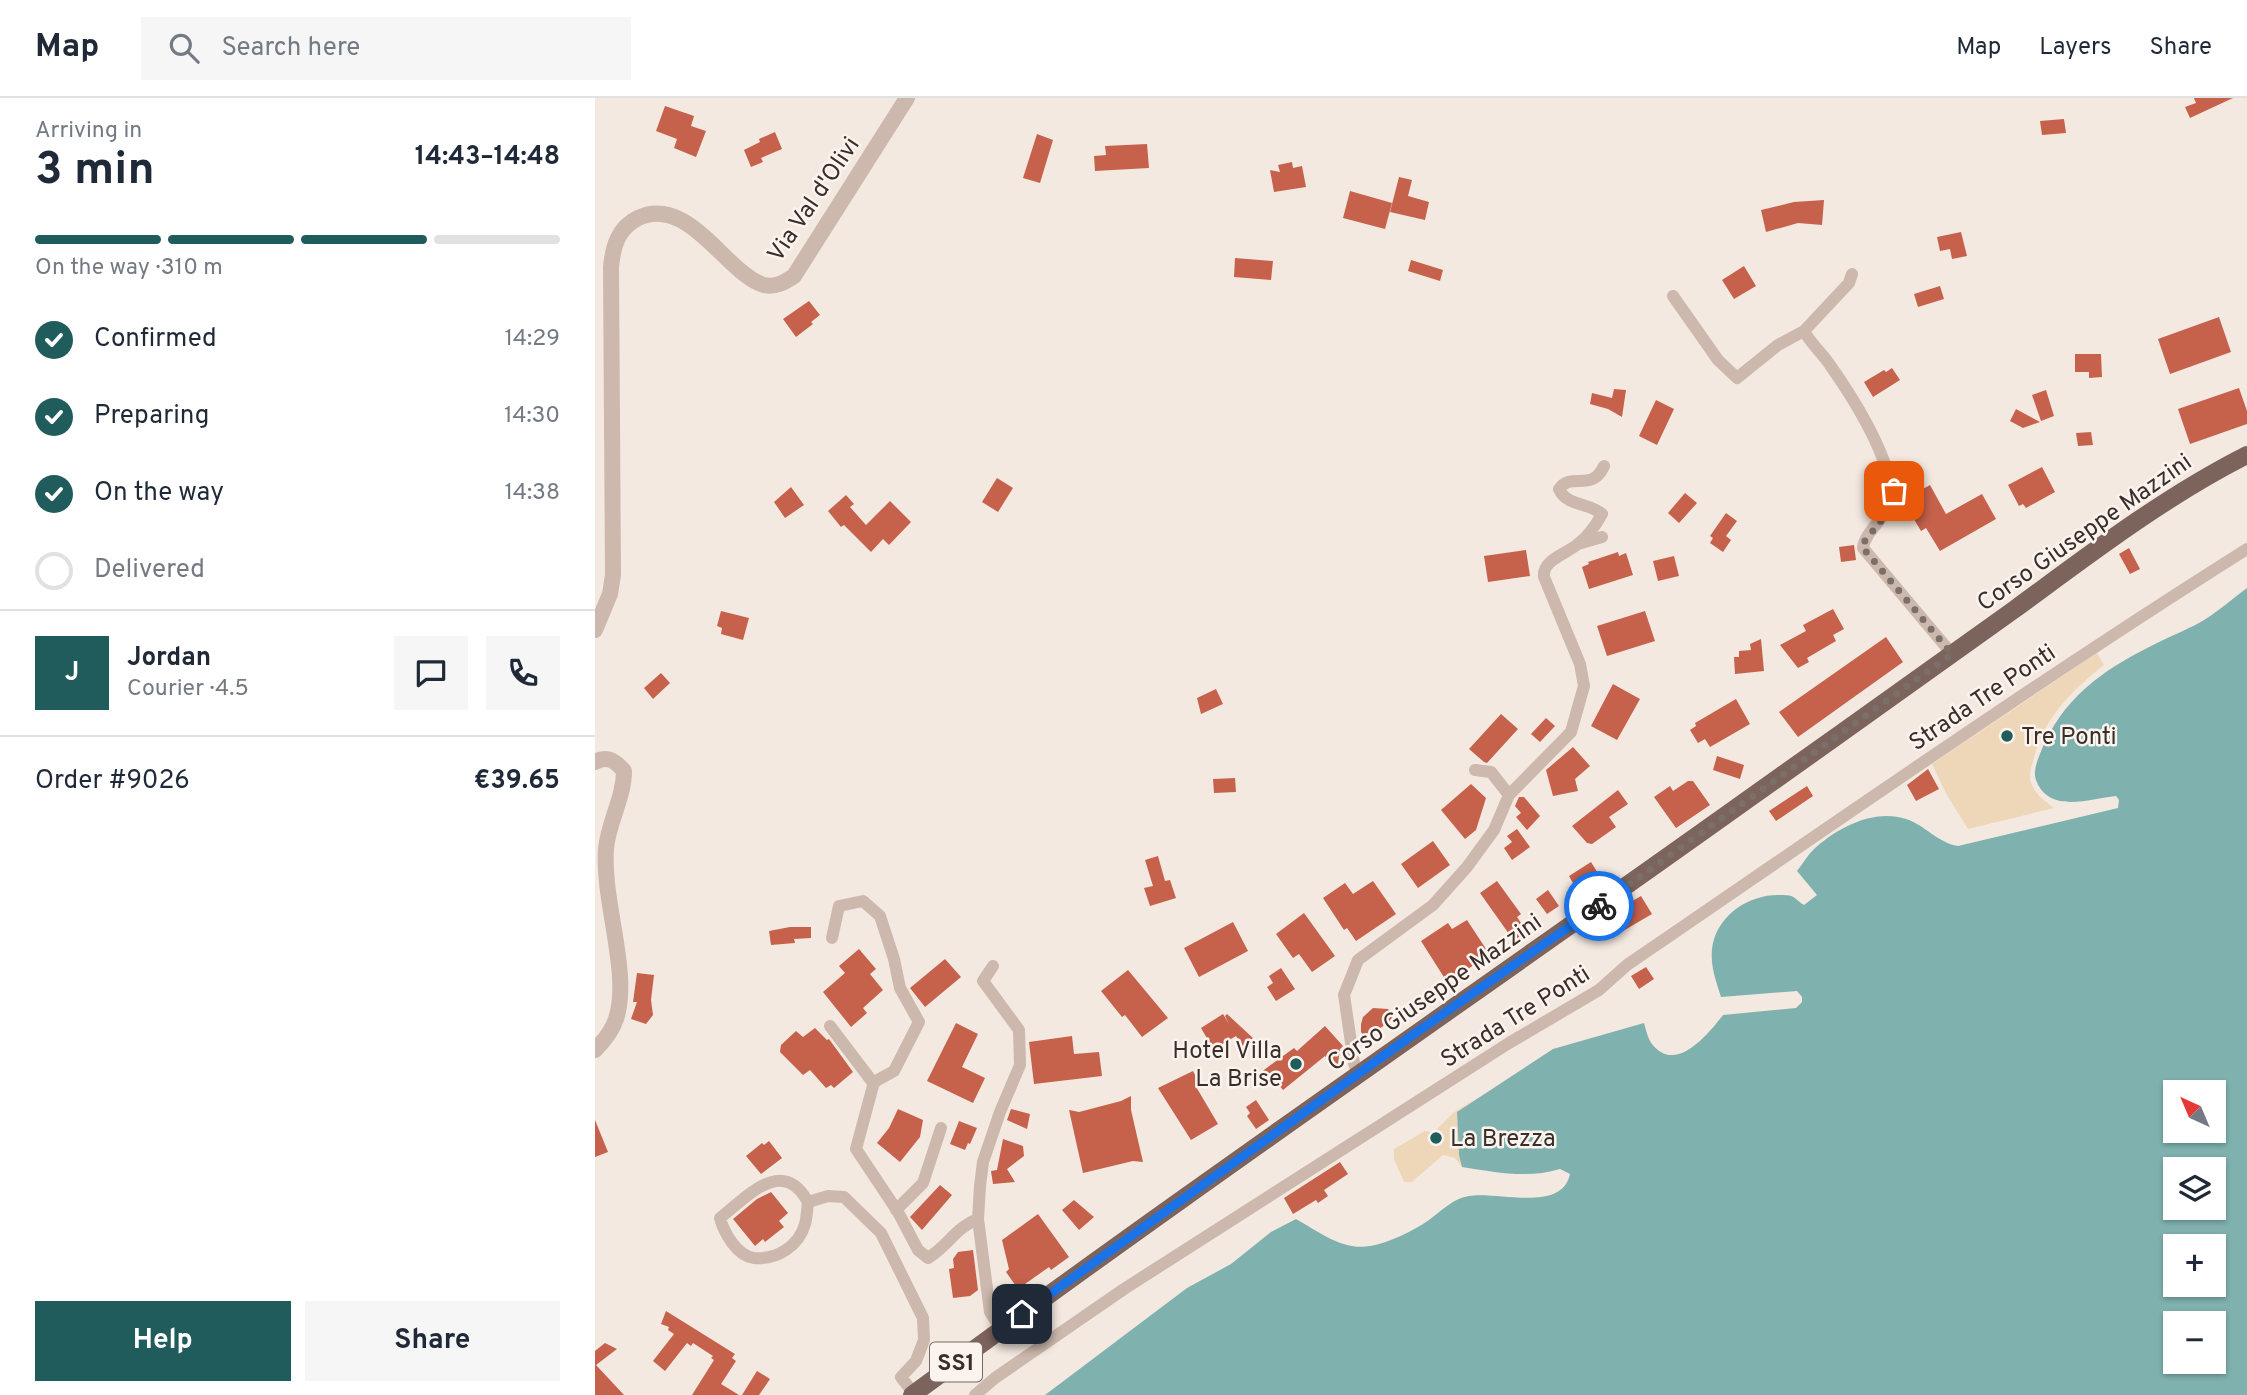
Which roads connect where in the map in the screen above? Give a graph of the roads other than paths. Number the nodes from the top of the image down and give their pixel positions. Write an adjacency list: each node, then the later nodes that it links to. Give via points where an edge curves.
1 (907, 98): 10 (street, Via Val d'Olivi, via 794,276 786,281 764,285 748,276 699,232 674,217 643,216 617,238 611,267 613,575)
2 (1852, 274): 4 (street, via 1849,283)
3 (1673, 296): 4 (street, via 1718,360 1737,378)
4 (1804, 331): 11 (street, via 1870,430 1894,491 1884,517 1863,548)
5 (2247, 455): 11 (main road, Corso Giuseppe Mazzini / SS1, via 2146,515)
6 (1604, 466): 8 (street, Corso Giuseppe Mazzini, via 1597,478 1564,483 1559,489 1568,501 1602,514)
7 (1602, 537): 8 (street)
8 (1578, 544): 14 (street, Corso Giuseppe Mazzini, via 1548,564 1543,574 1580,664 1581,697 1571,732)
9 (2247, 549): 27 (street, Strada Tre Ponti, via 1967,731 1627,965 1599,990 1124,1289)
10 (595, 630)
11 (1952, 654): 19 (main road, Corso Giuseppe Mazzini / SS1)
12 (595, 762): 18 (street, via 608,759 624,771 606,846 605,878 621,1000 616,1021)
13 (1475, 770): 14 (street, via 1491,772)
14 (1509, 795): 19 (street, Corso Giuseppe Mazzini, via 1494,830 1433,905 1358,960 1345,995)
15 (832, 938): 20 (street, via 839,906 863,901 880,916 901,988 919,1023 894,1070)
16 (993, 966): 24 (street, via 983,981 1019,1030 1020,1065 983,1162)
17 (830, 1026): 20 (street)
18 (595, 1049)
19 (1358, 1075): 25 (main road, Corso Giuseppe Mazzini / SS1)
20 (874, 1084): 23 (street, via 856,1149)
21 (941, 1128): 23 (street, via 923,1183)
22 (808, 1202): 22 (street, via 805,1224 783,1253 754,1258 740,1252 720,1218 767,1181 785,1181); 26 (street, via 844,1197 881,1233 923,1318 924,1340 916,1361 901,1377)
23 (897, 1210): 24 (street, via 918,1250 928,1258 942,1250 964,1224)
24 (978, 1219): 25 (street, via 990,1312)
25 (1001, 1329): 26 (main road, Corso Giuseppe Mazzini / SS1)
26 (913, 1394)
27 (975, 1395)

